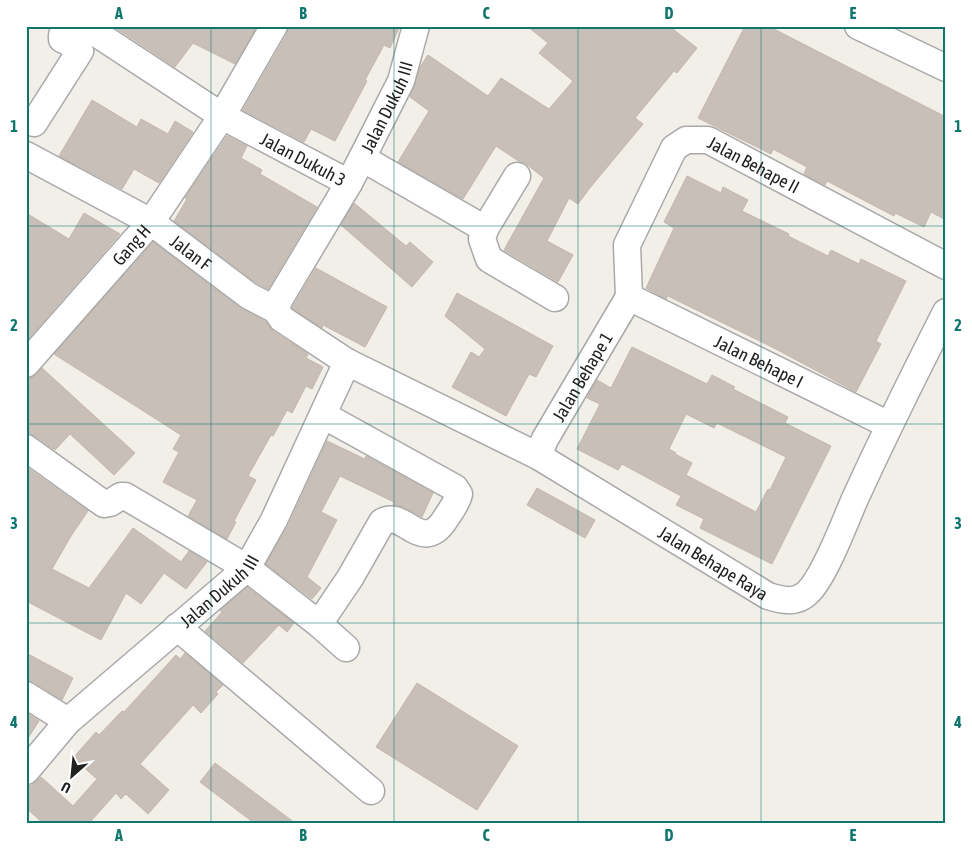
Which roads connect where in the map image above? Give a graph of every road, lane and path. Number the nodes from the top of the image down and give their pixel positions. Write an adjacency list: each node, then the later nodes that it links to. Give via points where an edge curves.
1 (69, 26): 8 (street, via 62,39 80,51)
2 (86, 26): 7 (street, Jalan Dukuh 3)
3 (274, 26): 7 (street, Gang H)
4 (416, 26): 10 (street, Jalan Dukuh III, via 401,81)
5 (858, 26): 6 (street)
6 (946, 68)
7 (222, 116): 12 (street, Jalan Dukuh 3); 13 (street, Gang H)
8 (34, 123)
9 (26, 155): 13 (street, Jalan F)
10 (362, 158): 12 (street, Jalan Dukuh III); 14 (street)
11 (517, 176): 14 (street)
12 (349, 184): 18 (street, Jalan Dukuh 3)
13 (151, 222): 18 (street, Jalan F, via 249,296); 21 (street, Gang H)
14 (485, 229): 16 (street, via 482,239 489,259)
15 (946, 266): 17 (street, Jalan Behape II, via 708,140 686,140 674,148 627,246)
16 (555, 298)
17 (629, 298): 23 (street, Jalan Behape I); 25 (street, Jalan Behape 1)
18 (276, 310): 20 (street, via 282,319)
19 (946, 312): 23 (street, Jalan Behape Raya)
20 (347, 362): 22 (street, Jalan Dukuh III); 25 (street, Jalan Behape Raya)
21 (26, 364)
22 (323, 415): 26 (street, Jalan Dukuh III, via 274,520); 27 (street, via 455,488 459,494 434,532 420,532 393,519 382,522)
23 (889, 425): 25 (street, Jalan Behape Raya, via 812,588 795,599 782,601 768,596)
24 (26, 448): 26 (street, via 104,504 126,496)
25 (538, 456)
26 (247, 568): 27 (street); 28 (street, Jalan Dukuh III)
27 (319, 624): 29 (street)
28 (177, 627): 31 (street, Jalan Dukuh III); 33 (street)
29 (346, 648)
30 (26, 695): 31 (street)
31 (68, 721): 32 (street, Jalan Dukuh III)
32 (26, 771)
33 (371, 791)

